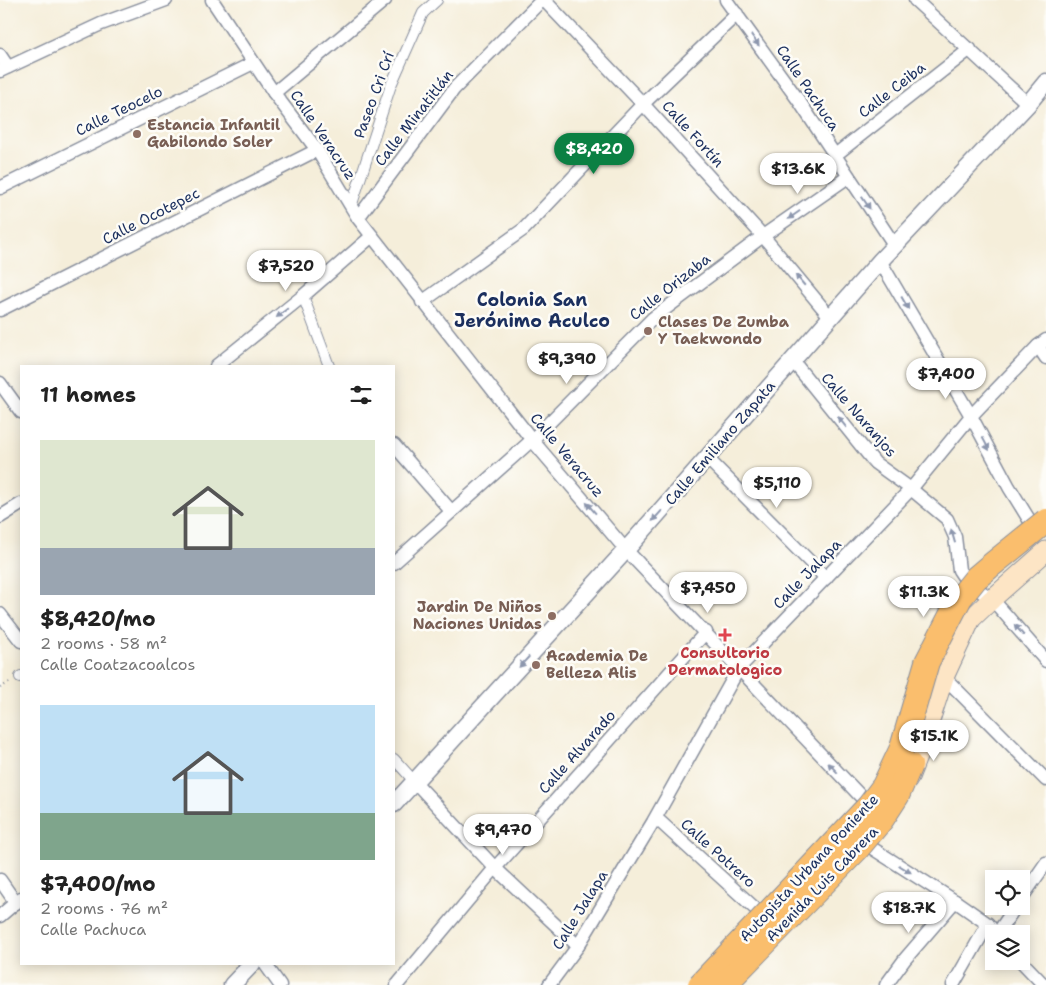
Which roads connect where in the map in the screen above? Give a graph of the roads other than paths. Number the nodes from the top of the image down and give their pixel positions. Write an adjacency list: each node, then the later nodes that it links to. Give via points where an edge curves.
1 (166, 0): 12 (street, via 101,24)
2 (212, 0): 11 (street, Calle Veracruz)
3 (385, 0): 14 (street)
4 (437, 0): 21 (street, Paseo Cri Crí, via 423,13 390,85)
5 (543, 0): 15 (street, Calle Fortín); 21 (street, Calle Minatitlán, via 454,89)
6 (726, 0): 8 (street, Calle Pachuca)
7 (915, 0): 9 (street)
8 (736, 14): 15 (street); 18 (street, Calle Pachuca, one-way to 18)
9 (970, 49): 16 (street); 18 (street, Calle Ceiba)
10 (0, 55): 12 (street)
11 (252, 62): 14 (street, Calle Veracruz); 20 (street, Calle Teocelo)
12 (4, 69)
13 (1044, 88): 16 (street, Calle Emiliano Zapata)
14 (274, 93): 17 (street, Calle Veracruz)
15 (643, 104): 23 (street, Calle Fortín); 27 (street, via 524,229)
16 (1028, 104): 24 (street, Calle Emiliano Zapata)
17 (317, 150): 21 (street, Calle Veracruz); 28 (street, Calle Ocotepec)
18 (834, 156): 19 (street, Calle Pachuca)
19 (848, 177): 23 (street, Calle Orizaba, one-way to 23); 24 (street, Calle Pachuca, one-way to 24)
20 (0, 188)
21 (354, 212): 22 (street, Calle Veracruz)
22 (372, 236): 26 (street); 27 (street, Calle Veracruz)
23 (763, 236): 29 (street, Calle Fortín, one-way to 23); 38 (street, Calle Orizaba, via 653,318)
24 (895, 246): 25 (street, Calle Emiliano Zapata)
25 (880, 261): 29 (street, Calle Emiliano Zapata); 37 (street, one-way to 37)
26 (303, 296): 33 (street, one-way to 33); 34 (street)
27 (422, 302): 38 (street, Calle Veracruz)
28 (0, 310)
29 (831, 318): 32 (street, Calle Emiliano Zapata)
30 (1042, 343): 31 (street); 37 (street, Calle Jalapa)
31 (1046, 358)
32 (792, 360): 40 (street, Calle Emiliano Zapata); 41 (street, Calle Naranjos, one-way to 32, via 875,463)
33 (217, 365)
34 (329, 365)
35 (0, 383): 36 (street)
36 (20, 411)
37 (971, 416): 41 (street, Calle Jalapa); 45 (street, one-way to 45, via 1009,487)
38 (532, 440): 43 (street, Calle Orizaba); 46 (street, Calle Veracruz, one-way to 38)
39 (395, 446): 43 (street)
40 (708, 458): 46 (street, Calle Emiliano Zapata, one-way to 46); 49 (street)
41 (912, 489): 49 (street, Calle Jalapa); 50 (street, Calle Naranjos, one-way to 41, via 959,570 955,536 947,519)
42 (20, 505): 44 (street)
43 (451, 511): 48 (street, Calle Orizaba)
44 (0, 517)
45 (1043, 524): 50 (main road, Avenida Luis Cabrera); 89 (highway, Autopista Urbana Poniente, bridge, via 976,578 960,598 927,662 902,748 884,786 869,806); 90 (highway, Autopista Urbana Poniente, bridge, via 965,614 945,659 916,752 897,796 882,818 857,849)
46 (626, 550): 53 (street, Calle Veracruz); 63 (street, Calle Emiliano Zapata, one-way to 63)
47 (1046, 551): 51 (main road, Avenida Luis Cabrera)
48 (395, 562)
49 (826, 578): 56 (street, Calle Jalapa)
50 (967, 582): 51 (street); 58 (main road, via 963,623 931,694); 59 (main road, Avenida Luis Cabrera, via 953,600 927,649)
51 (992, 599): 55 (street, one-way to 51); 57 (main road, Avenida Luis Cabrera, via 971,619)
52 (0, 614): 54 (street)
53 (706, 632): 56 (street, Calle Veracruz); 69 (street, Calle Alvarado)
54 (20, 640)
55 (1046, 661)
56 (739, 668): 65 (street, Calle Veracruz, one-way to 56); 66 (street, Calle Jalapa)
57 (944, 677): 58 (main road, Avenida Luis Cabrera); 62 (street)
58 (931, 715): 60 (main road, Avenida Luis Cabrera)
59 (900, 733): 60 (main road, via 912,729); 65 (main road, Avenida Luis Cabrera, via 881,780)
60 (924, 739): 67 (main road, Avenida Luis Cabrera, via 898,800)
61 (395, 760): 63 (street)
62 (1046, 780)
63 (414, 781): 64 (street, Calle Emiliano Zapata); 69 (street)
64 (395, 803)
65 (867, 803): 74 (main road, Avenida Luis Cabrera, via 837,837)
66 (656, 818): 74 (street, Calle Potrero); 80 (street, Calle Jalapa)
67 (864, 843): 73 (street, one-way to 73); 90 (main road, Avenida Luis Cabrera)
68 (1046, 863): 71 (street)
69 (495, 868): 80 (street); 86 (street, Calle Alvarado)
70 (0, 880): 72 (street)
71 (1030, 886)
72 (19, 901): 76 (street)
73 (955, 902): 77 (street); 91 (street)
74 (759, 912): 88 (main road, Avenida Luis Cabrera)
75 (1008, 915): 78 (street)
76 (0, 916)
77 (986, 925)
78 (999, 925)
79 (985, 943): 92 (street)
80 (578, 946): 87 (street, Calle Jalapa)
81 (251, 965): 84 (street)
82 (266, 965): 85 (street)
83 (1030, 970): 93 (street)
84 (232, 985)
85 (280, 985)
86 (397, 985)
87 (549, 985)
88 (689, 985)
89 (700, 985)
90 (724, 985)
91 (886, 985)
92 (953, 985)
93 (1044, 985)

